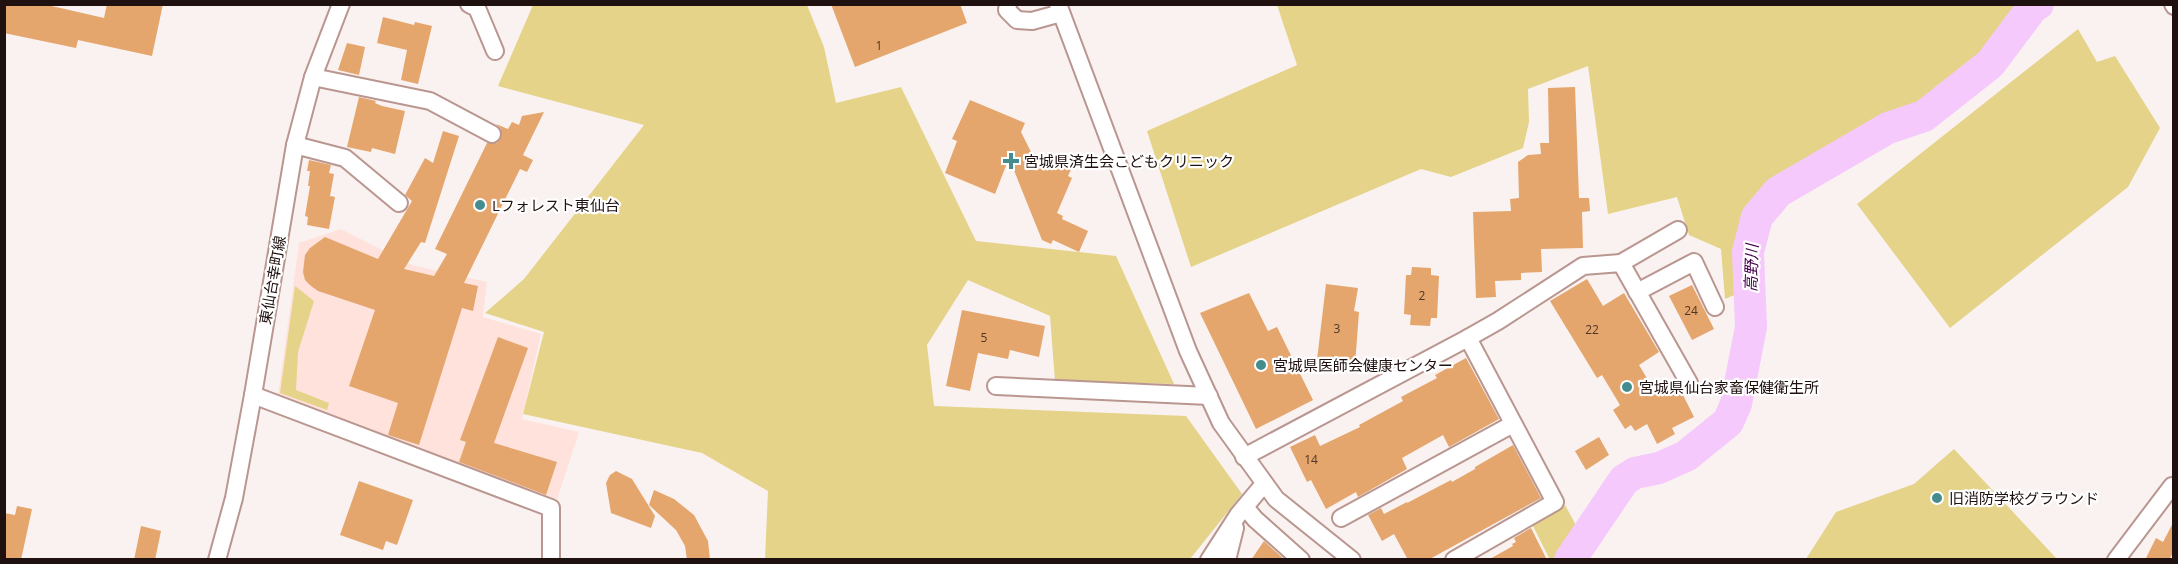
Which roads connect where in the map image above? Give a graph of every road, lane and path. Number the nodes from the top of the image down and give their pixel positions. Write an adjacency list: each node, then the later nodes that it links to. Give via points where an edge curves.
1 (341, 4): 6 (street, 東仙台幸町線)
2 (470, 4): 5 (street, via 477,8)
3 (1008, 4): 4 (street, via 1007,10 1017,20 1032,21)
4 (1060, 9): 18 (street, via 1188,351)
5 (495, 51)
6 (313, 77): 7 (street, via 430,101); 8 (street, 東仙台幸町線)
7 (492, 134)
8 (295, 145): 9 (street, via 345,158); 17 (street, 東仙台幸町線)
9 (399, 203)
10 (1678, 230): 11 (street)
11 (1621, 263): 12 (street); 14 (street, via 1583,266)
12 (1637, 291): 13 (street, via 1694,262); 15 (street)
13 (1715, 307)
14 (1468, 338): 19 (street); 20 (street)
15 (1689, 383)
16 (996, 386): 18 (street)
17 (253, 395): 25 (street, 東仙台幸町線, via 234,498); 26 (street, via 551,508)
18 (1209, 396): 20 (street, via 1221,423)
19 (1513, 424): 24 (street); 31 (street, via 1555,502)
20 (1244, 457): 21 (street)
21 (1264, 484): 23 (street); 30 (street, via 1276,499)
22 (2174, 487): 32 (street)
23 (1242, 511): 27 (street); 28 (street); 29 (street)
24 (1341, 518)
25 (217, 560)
26 (551, 560)
27 (1209, 560)
28 (1227, 560)
29 (1301, 560)
30 (1352, 560)
31 (1454, 560)
32 (2116, 560)

